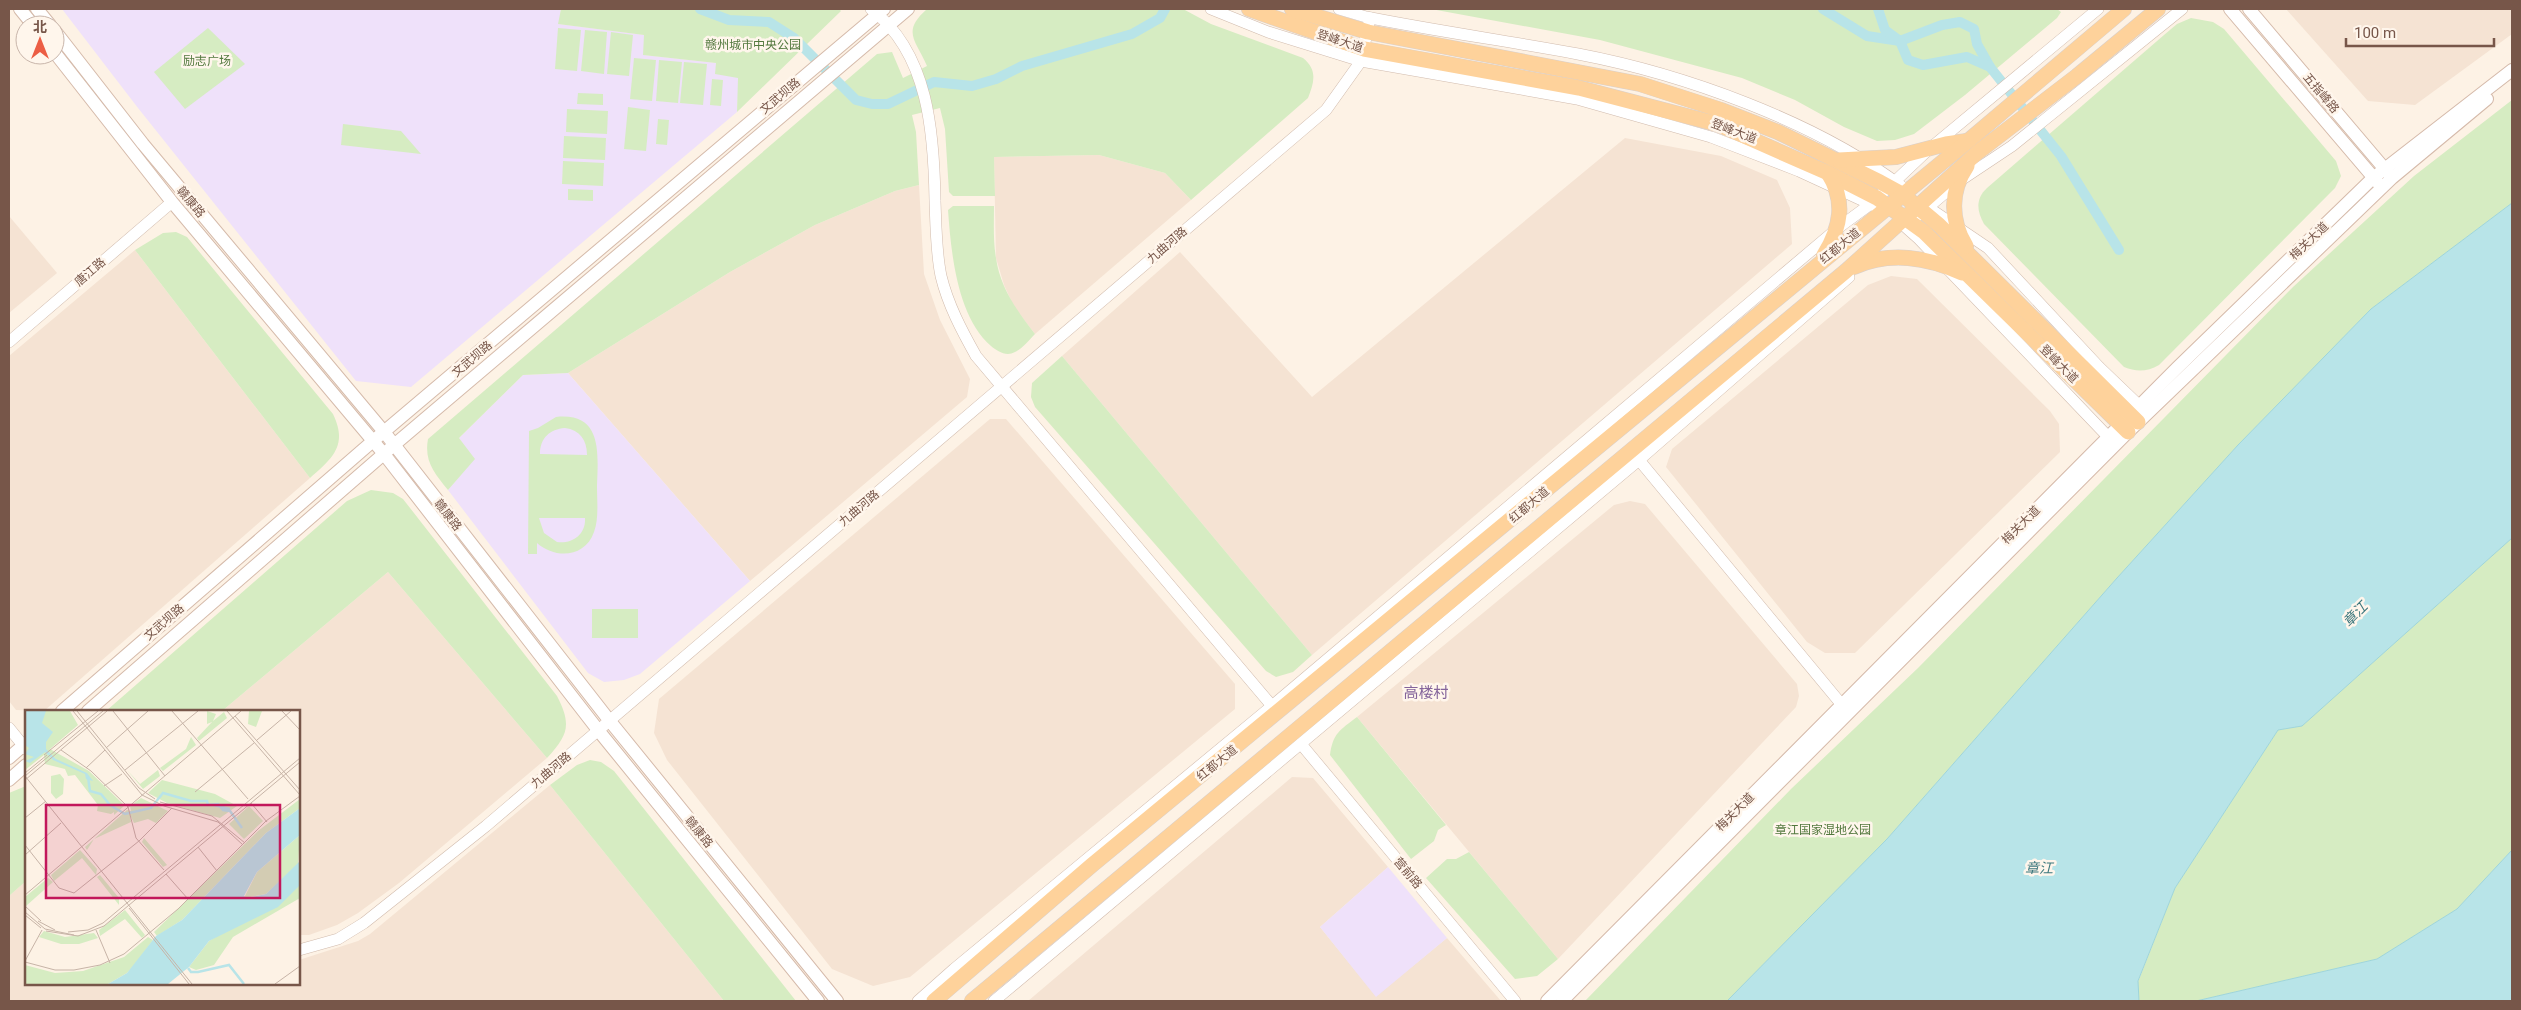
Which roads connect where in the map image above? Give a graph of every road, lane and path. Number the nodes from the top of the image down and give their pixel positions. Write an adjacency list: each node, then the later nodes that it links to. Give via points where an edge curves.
1 (908, 9): 13 (main road, 文武坝路)
2 (1249, 9): 16 (main road, 登峰大道)
3 (1292, 9): 14 (main road, 登峰大道)
4 (1339, 9): 14 (street)
5 (2098, 9): 22 (street)
6 (2124, 9): 21 (main road, 红都大道, via 1993,120)
7 (2158, 9): 19 (main road, 红都大道)
8 (2182, 9): 19 (street)
9 (2230, 9): 26 (main road)
10 (2249, 9): 25 (main road, 五指峰路)
11 (878, 10): 13 (street); 45 (main road, 文武坝路)
12 (1214, 10): 16 (street, via 1268,32)
13 (889, 25): 43 (street, via 907,50 920,82 929,118 941,277 966,338); 48 (main road, 文武坝路)
14 (1369, 25): 16 (street, 九曲河路); 23 (street, via 1580,55 1646,70 1740,101 1791,122); 24 (main road, 登峰大道, via 1640,84 1778,132)
15 (65, 44): 45 (main road, 赣康路, via 142,144)
16 (1363, 55): 24 (main road, 登峰大道, via 1579,88 1717,124); 28 (street, via 1577,98 1711,137); 43 (street, 九曲河路, via 1326,110)
17 (64, 65): 31 (main road, 赣康路)
18 (2512, 70): 25 (main road, 梅关大道)
19 (2084, 80): 21 (main road, 红都大道, via 2002,133); 27 (street, via 2012,146)
20 (2512, 80): 25 (main road, 梅关大道)
21 (1973, 146): 22 (main road, via 1946,144); 27 (main road); 29 (main road, 红都大道); 33 (main road, 红都大道)
22 (1928, 150): 23 (main road); 29 (street)
23 (1863, 160): 24 (main road); 29 (street)
24 (1830, 166): 28 (main road); 29 (main road, 登峰大道); 32 (main road, 登峰大道)
25 (2388, 173): 26 (main road, 梅关大道); 30 (main road, 梅关大道)
26 (2373, 178): 30 (main road); 44 (main road, 梅关大道)
27 (1958, 182): 33 (street); 34 (main road, via 1954,205)
28 (1836, 187): 32 (street); 35 (main road, via 1841,212)
29 (1898, 188): 32 (main road, 红都大道); 33 (main road, 登峰大道)
30 (2382, 188): 44 (main road, 梅关大道)
31 (172, 202): 42 (street, 唐江路); 47 (main road, 赣康路)
32 (1880, 205): 33 (main road, 登峰大道); 35 (street); 38 (main road, 红都大道)
33 (1914, 214): 34 (street); 36 (street); 37 (main road, 登峰大道); 39 (street); 40 (main road, 红都大道); 41 (main road, 登峰大道)
34 (1957, 227): 37 (main road); 44 (street, via 1988,248 2099,367)
35 (1838, 228): 38 (main road); 51 (street)
36 (1866, 262): 39 (main road, via 1907,257); 40 (main road); 50 (street)
37 (1978, 263): 44 (main road, 登峰大道)
38 (1819, 264): 68 (main road, 红都大道, via 1092,865)
39 (1941, 264): 41 (main road); 46 (street)
40 (1846, 271): 69 (main road, 红都大道)
41 (1972, 278): 44 (main road, 登峰大道)
42 (9, 342)
43 (1001, 388): 51 (street); 55 (street, 九曲河路)
44 (2134, 419): 46 (main road, 梅关大道)
45 (385, 433): 47 (main road, 文武坝路); 48 (main road, 赣康路)
46 (2112, 441): 52 (main road, 梅关大道)
47 (373, 442): 49 (main road, 赣康路); 53 (main road, 文武坝路)
48 (394, 445): 49 (main road, 文武坝路); 55 (main road, 赣康路)
49 (384, 454): 54 (main road, 文武坝路); 57 (main road, 赣康路)
50 (1639, 460): 52 (street); 58 (street)
51 (1272, 706): 67 (street)
52 (1845, 709): 72 (main road, 梅关大道); 73 (main road, 梅关大道)
53 (63, 710)
54 (89, 710)
55 (609, 720): 57 (street, 九曲河路); 64 (main road, 赣康路)
56 (9, 728): 59 (street)
57 (598, 730): 63 (street, 九曲河路, via 486,826 364,923 338,938); 65 (main road, 赣康路)
58 (1301, 744): 70 (street); 71 (street, 营前路)
59 (25, 746): 60 (main road)
60 (9, 758)
61 (25, 766): 62 (main road)
62 (9, 780)
63 (300, 950)
64 (833, 997): 66 (main road, 赣康路)
65 (816, 999)
66 (841, 1001)
67 (918, 1001)
68 (933, 1001)
69 (972, 1001)
70 (994, 1001)
71 (1516, 1001)
72 (1547, 1001)
73 (1562, 1001)

